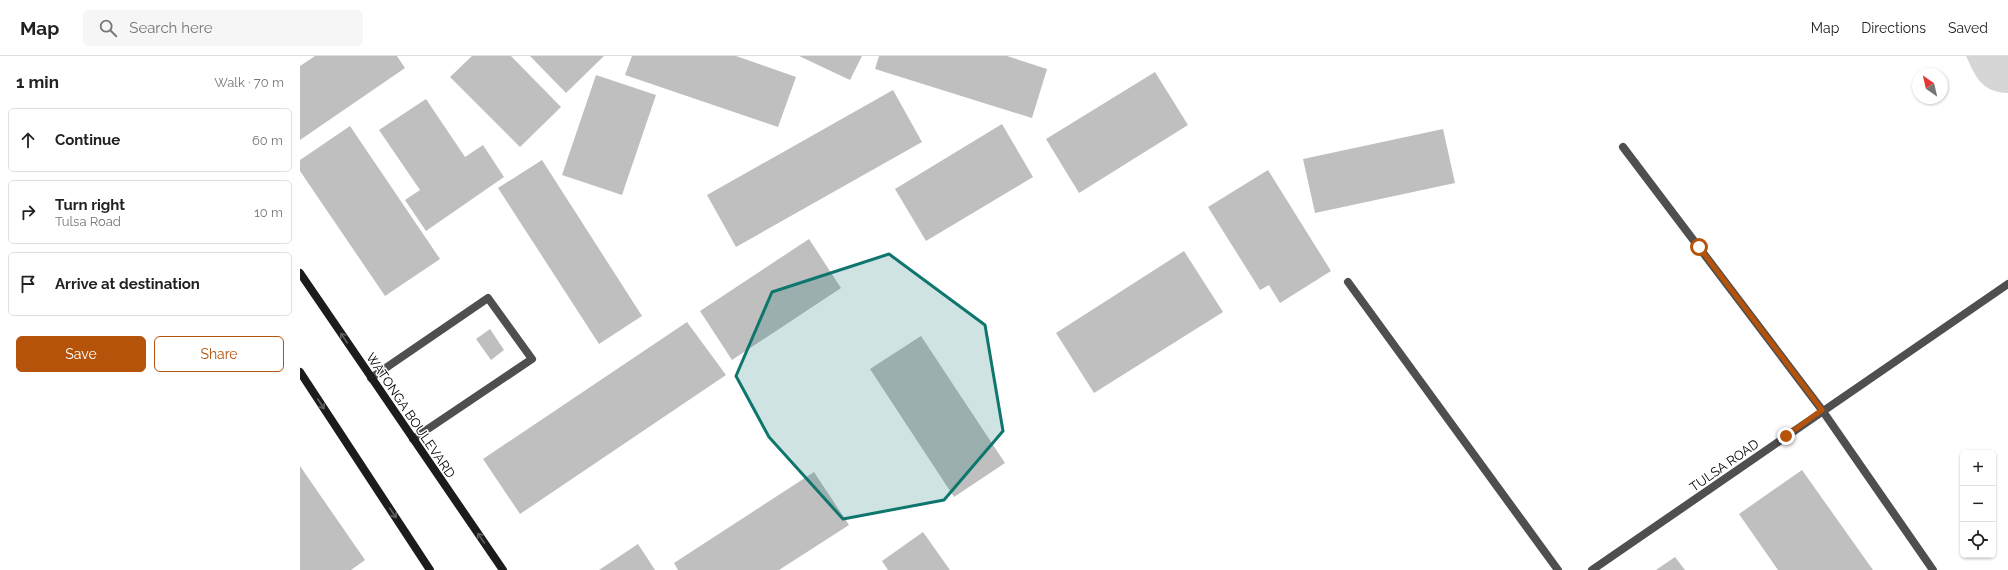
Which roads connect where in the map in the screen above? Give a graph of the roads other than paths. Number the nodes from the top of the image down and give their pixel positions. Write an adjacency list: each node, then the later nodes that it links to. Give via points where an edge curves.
1 (1623, 147): 7 (street)
2 (300, 273): 6 (main road, WATONGA BOULEVARD, one-way to 2)
3 (1348, 282): 11 (street)
4 (2008, 284): 7 (street, TULSA ROAD)
5 (300, 372): 9 (main road, one-way to 9)
6 (371, 378): 8 (main road, WATONGA BOULEVARD); 8 (street, via 488,298 532,360)
7 (1822, 410): 12 (street, TULSA ROAD); 13 (street)
8 (413, 439): 10 (main road, WATONGA BOULEVARD, one-way to 8)
9 (430, 570)
10 (503, 570)
11 (1558, 570)
12 (1592, 570)
13 (1933, 570)

